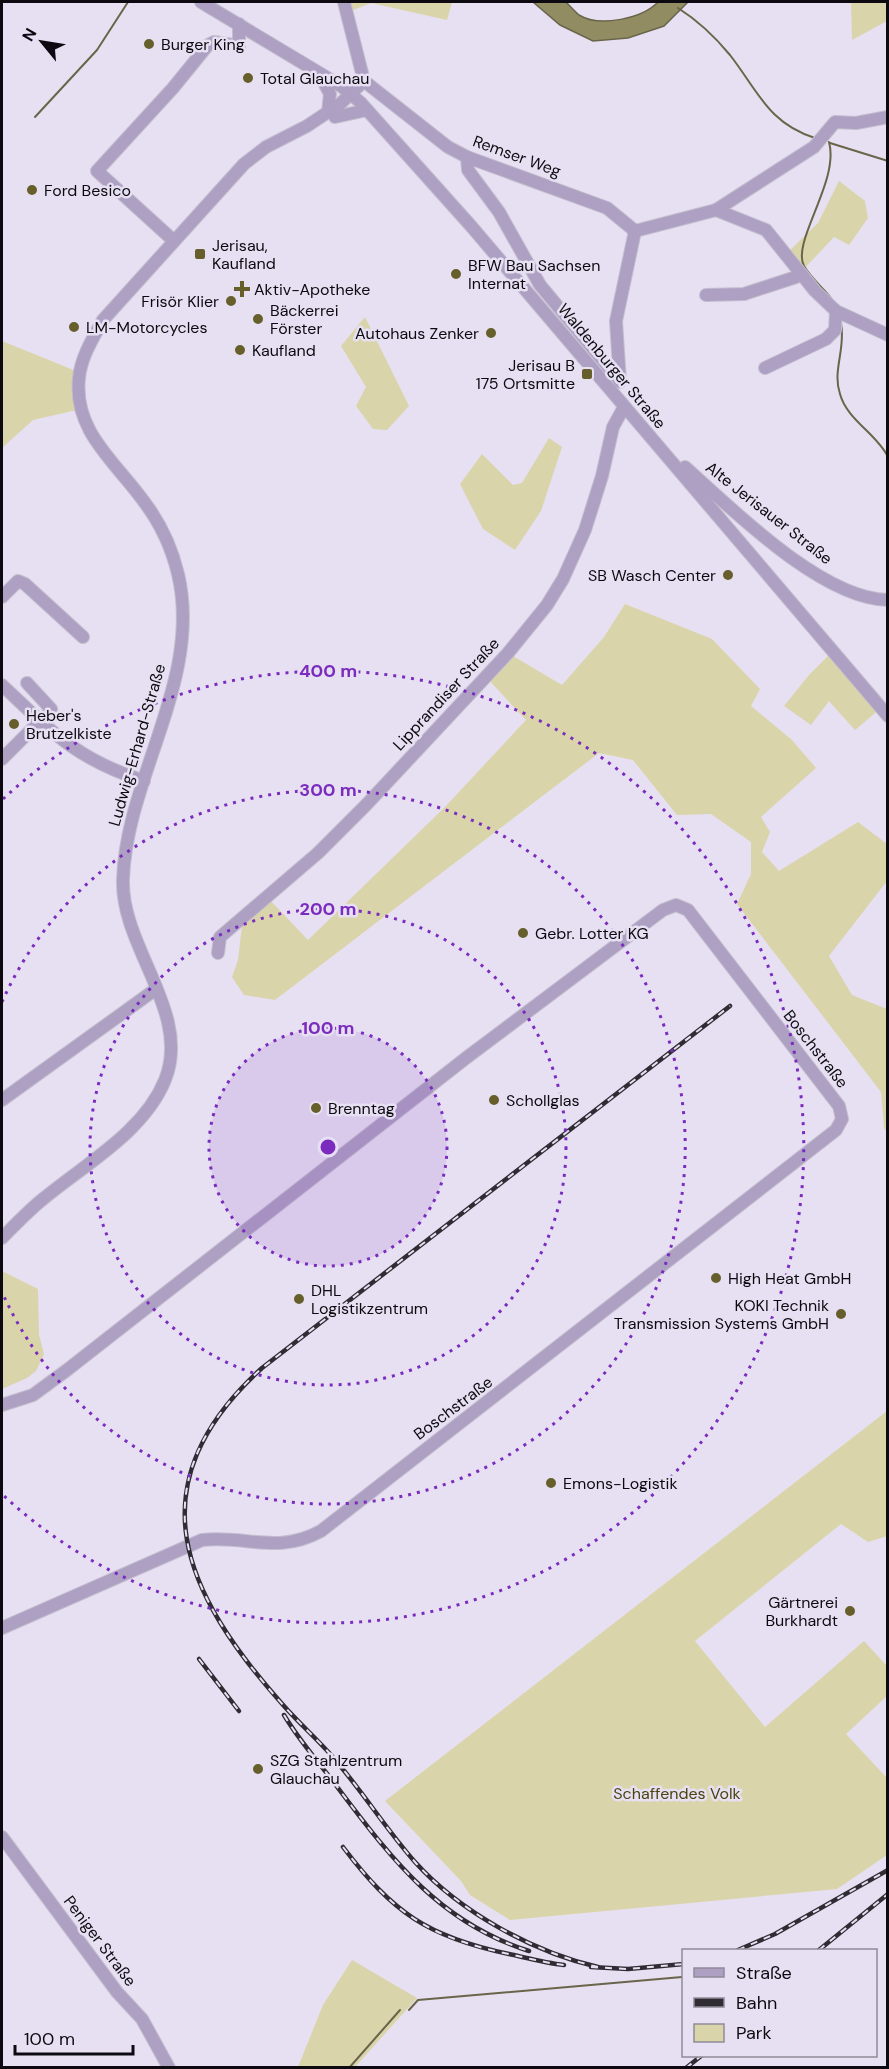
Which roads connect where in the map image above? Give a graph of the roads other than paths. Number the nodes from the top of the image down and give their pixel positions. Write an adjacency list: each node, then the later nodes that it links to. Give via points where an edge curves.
1 (201, 2): 3 (street, Waldenburger Straße)
2 (344, 2): 5 (street)
3 (239, 24): 4 (street, Waldenburger Straße); 13 (street, via 239,46 214,42 208,45 97,171)
4 (318, 72): 6 (street, Waldenburger Straße); 8 (street, via 329,89)
5 (364, 81): 6 (street); 10 (street, Remser Weg, via 448,147)
6 (354, 96): 7 (street, Waldenburger Straße); 8 (street, Ludwig-Erhard-Straße)
7 (367, 110): 8 (street); 20 (street, Waldenburger Straße)
8 (331, 114): 13 (street, Ludwig-Erhard-Straße, via 266,147 249,160)
9 (888, 117): 11 (street, via 835,122 814,147)
10 (467, 157): 12 (street, Remser Weg, via 607,207); 19 (street, via 468,170 499,212 540,285)
11 (716, 210): 12 (street); 14 (street, via 766,230)
12 (635, 231): 19 (street, via 616,321)
13 (174, 241): 30 (street, Ludwig-Erhard-Straße, via 104,320 89,345 79,377 80,411 91,436 159,525 178,574 183,624 177,671)
14 (800, 273): 15 (street, via 744,294); 16 (street)
15 (706, 295)
16 (836, 311): 17 (street); 18 (street, via 835,330 826,339)
17 (888, 335)
18 (765, 368)
19 (620, 381): 20 (street)
20 (624, 406): 21 (street, Waldenburger Straße); 31 (street, Lipprandiser Straße, via 613,427 585,530 547,604 508,653 367,804 318,853 220,937)
21 (667, 455): 23 (street, Alte Jerisauer Straße, via 809,571 842,588 875,600); 27 (street, Waldenburger Straße)
22 (2, 597): 24 (street, via 18,581 25,584)
23 (888, 600)
24 (83, 637)
25 (27, 683): 28 (street, via 51,709)
26 (2, 686): 28 (street)
27 (888, 716)
28 (41, 722): 29 (street); 30 (street, via 81,755)
29 (2, 759)
30 (144, 781): 32 (street, Ludwig-Erhard-Straße, via 125,847 123,883 128,921)
31 (218, 953)
32 (156, 988): 33 (street); 34 (street, Ludwig-Erhard-Straße, via 172,1036 167,1077 153,1105 126,1133 40,1201)
33 (2, 1100)
34 (2, 1238)
35 (2, 1405): 36 (street, Boschstraße, via 33,1395 67,1370 466,1058 663,910 676,905 688,910 839,1106 842,1119 836,1130 321,1531 291,1544 202,1540)
36 (2, 1628)
37 (2, 1837): 38 (street, Peniger Straße, via 117,1992 142,2019)
38 (168, 2067)

